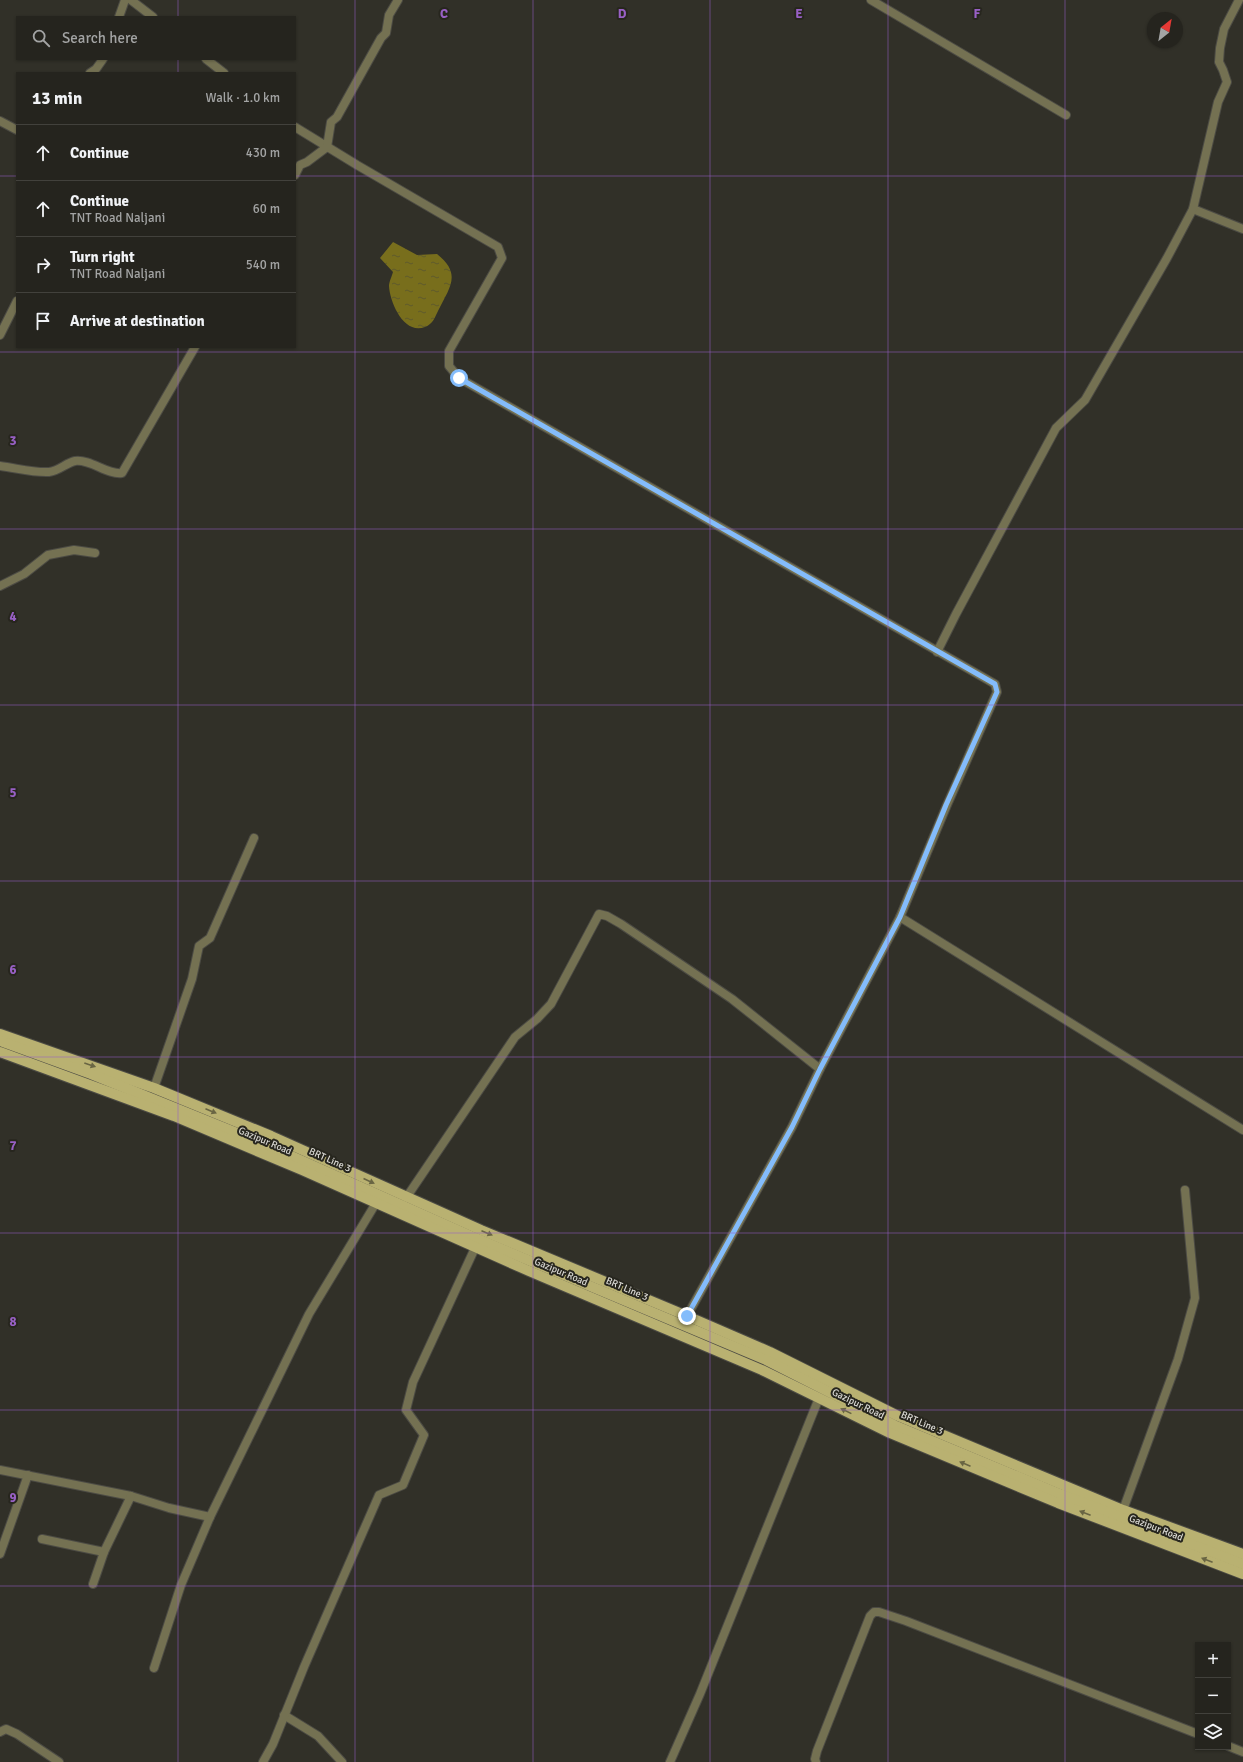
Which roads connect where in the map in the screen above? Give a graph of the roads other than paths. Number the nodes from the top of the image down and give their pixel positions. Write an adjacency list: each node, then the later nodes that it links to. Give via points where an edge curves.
1 (125, 0): 6 (street)
2 (131, 0): 7 (street)
3 (398, 0): 16 (street, via 389,15 386,33 337,117 331,122)
4 (871, 0): 12 (street)
5 (1239, 0): 18 (street, via 1224,29 1219,62 1226,82 1218,102)
6 (119, 16)
7 (152, 16)
8 (102, 60): 10 (street)
9 (207, 60): 11 (street)
10 (92, 72)
11 (223, 72)
12 (1066, 115)
13 (0, 121): 15 (street)
14 (296, 128): 16 (street)
15 (16, 129)
16 (327, 147): 17 (street, via 300,165); 26 (street, via 498,247 502,258 449,350 448,366 459,378)
17 (296, 173)
18 (1193, 209): 19 (street); 26 (street, via 1085,400 1056,428)
19 (1243, 229)
20 (16, 303): 21 (street)
21 (0, 335)
22 (194, 348): 23 (street, via 122,473 74,461 49,472)
23 (0, 466)
24 (95, 553): 25 (street, via 74,550 48,555 24,574)
25 (0, 586)
26 (938, 652): 28 (street, via 995,684 997,692 946,805)
27 (254, 838): 33 (street, via 210,938 200,946 192,979)
28 (900, 917): 32 (street); 34 (street)
29 (0, 1034): 33 (main road, Gazipur Road, one-way to 33)
30 (0, 1041): 50 (main road, BRT Line 3, via 91,1074 270,1146 471,1236 766,1360 894,1425 1060,1494)
31 (0, 1052): 37 (main road, Gazipur Road, via 174,1116)
32 (820, 1069): 36 (street, via 732,999 621,924 599,914 551,1004 515,1037); 39 (street, via 792,1127)
33 (154, 1088): 36 (main road, Gazipur Road, one-way to 36, via 271,1136)
34 (1243, 1130)
35 (1185, 1190): 44 (street, via 1195,1298 1178,1359)
36 (406, 1198): 39 (main road, Gazipur Road, one-way to 39)
37 (376, 1203): 38 (main road, Gazipur Road); 45 (street, via 309,1314)
38 (476, 1248): 40 (main road, Gazipur Road, via 762,1370); 54 (street, via 413,1382 406,1410 424,1435 404,1485 379,1495)
39 (687, 1316): 44 (main road, Gazipur Road, via 770,1352 898,1416)
40 (819, 1398): 51 (main road, Gazipur Road, one-way to 40, via 1029,1491 890,1433); 62 (street, via 700,1694)
41 (0, 1470): 42 (street)
42 (28, 1475): 43 (street); 48 (street)
43 (131, 1496): 45 (street); 47 (street)
44 (1124, 1510): 49 (main road, Gazipur Road)
45 (210, 1517): 53 (street, via 181,1585)
46 (42, 1539): 47 (street)
47 (104, 1552): 52 (street)
48 (0, 1554)
49 (1243, 1554)
50 (1243, 1564)
51 (1243, 1574)
52 (93, 1584)
53 (154, 1668)
54 (284, 1715): 60 (street); 61 (street, via 318,1736)
55 (2, 1728): 59 (street, via 17,1734)
56 (1195, 1733): 63 (street, via 913,1624 874,1612 870,1616 817,1751)
57 (1231, 1747): 58 (street)
58 (1243, 1752)
59 (59, 1762)
60 (263, 1762)
61 (342, 1762)
62 (670, 1762)
63 (816, 1762)

